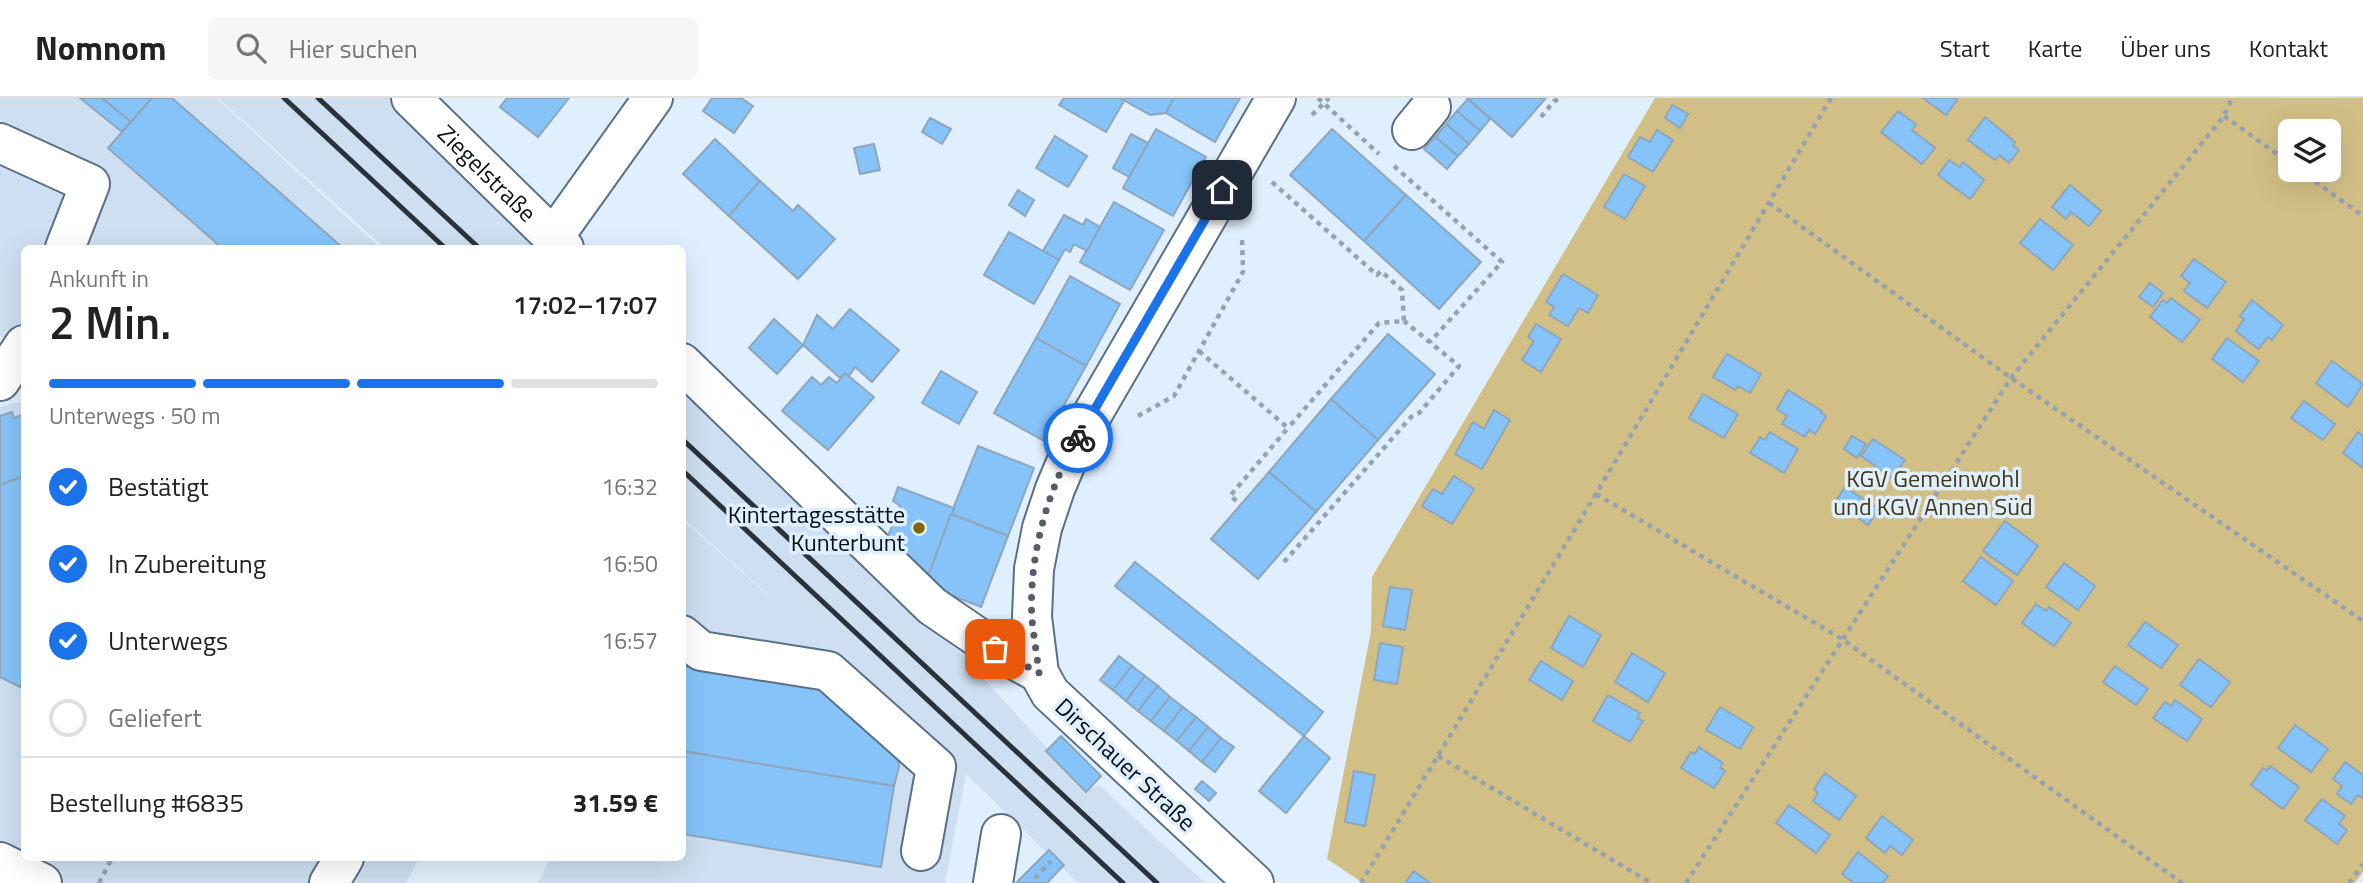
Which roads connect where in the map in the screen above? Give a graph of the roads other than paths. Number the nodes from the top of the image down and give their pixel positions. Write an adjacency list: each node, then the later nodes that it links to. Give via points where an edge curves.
1 (411, 98): 5 (street, Ziegelstraße)
2 (653, 98): 5 (street)
3 (1276, 98): 11 (street, Dirschauer Straße, via 1071,451 1042,528 1034,569 1032,617)
4 (0, 144): 6 (street, via 90,184)
5 (559, 243)
6 (66, 245)
7 (21, 350): 9 (street)
8 (686, 367): 11 (street, via 932,606)
9 (0, 381)
10 (686, 638): 13 (street, via 701,651 828,671 936,767)
11 (1039, 673): 19 (street, Dirschauer Straße, via 1050,693)
12 (1001, 834): 18 (street)
13 (921, 850)
14 (342, 861): 17 (street)
15 (0, 862): 16 (street)
16 (41, 883)
17 (329, 883)
18 (993, 883)
19 (1254, 883)

